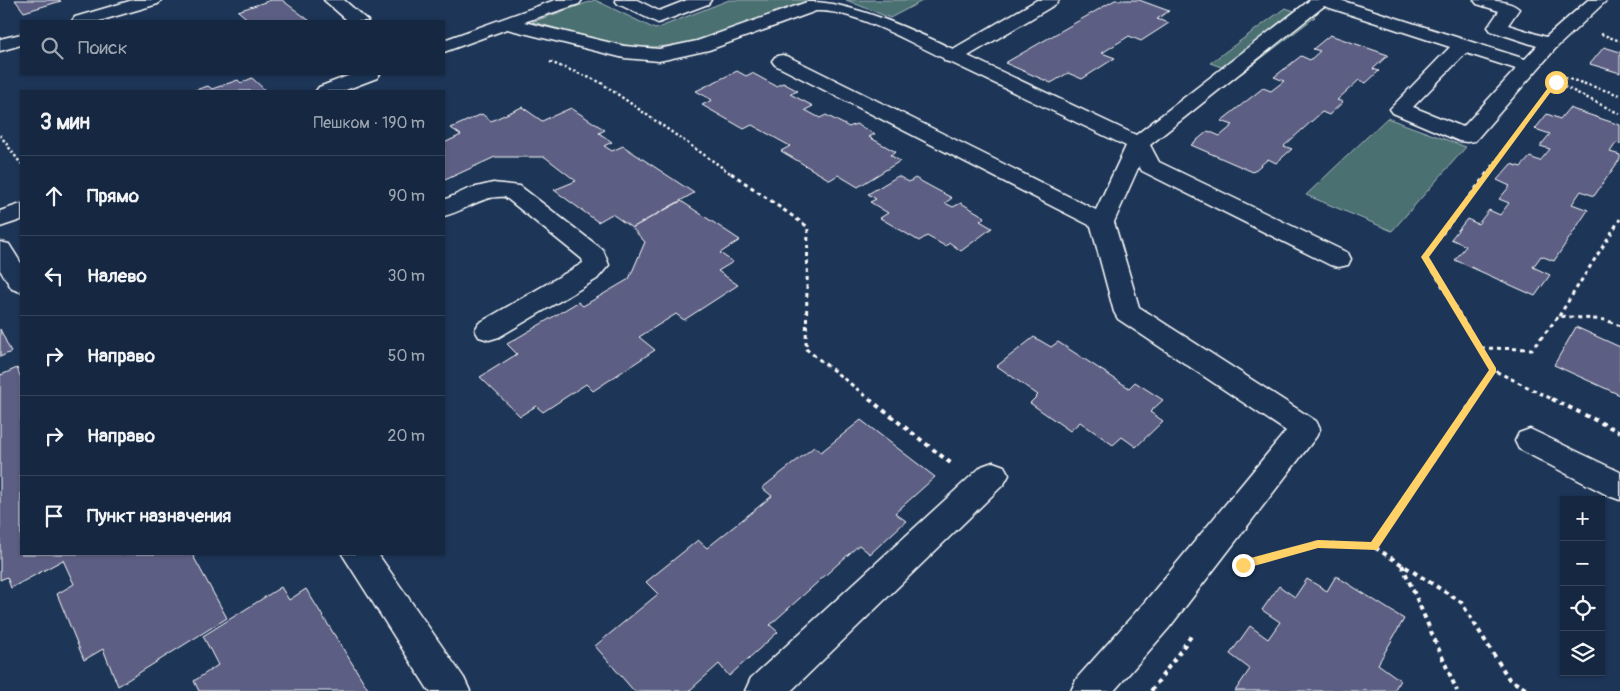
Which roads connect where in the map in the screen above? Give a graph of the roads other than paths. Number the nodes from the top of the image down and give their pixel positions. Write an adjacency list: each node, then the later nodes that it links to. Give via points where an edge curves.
1 (152, 0): 12 (lane)
2 (333, 0): 13 (lane)
3 (520, 0): 11 (lane)
4 (573, 0): 11 (lane)
5 (624, 0): 6 (lane, via 658,18)
6 (702, 0)
7 (1050, 0): 20 (lane)
8 (1321, 0): 17 (lane); 25 (lane)
9 (1483, 0): 16 (lane, via 1510,8 1497,27)
10 (1598, 0): 16 (lane)
11 (537, 11): 14 (lane)
12 (84, 20)
13 (358, 20)
14 (506, 23): 19 (lane); 20 (lane, via 624,52 659,55 702,46 813,6 829,5 895,28)
15 (20, 39): 18 (lane)
16 (1549, 44): 22 (lane)
17 (1464, 45): 22 (lane); 22 (lane, via 1400,109 1467,136)
18 (0, 46)
19 (445, 46)
20 (952, 57): 25 (lane)
21 (782, 62): 29 (lane)
22 (1529, 67)
23 (367, 75): 24 (lane)
24 (329, 90)
25 (1138, 144): 29 (lane); 31 (lane, via 1150,166)
26 (445, 209): 33 (lane, via 480,192 496,188 512,191 594,256 596,265 588,273)
27 (20, 211): 28 (lane)
28 (0, 220)
29 (1102, 222): 40 (lane, via 1127,312 1305,429 1156,616)
30 (0, 250): 32 (lane)
31 (1339, 259)
32 (20, 281)
33 (489, 330)
34 (1530, 441): 36 (lane)
35 (993, 474): 39 (lane)
36 (1620, 487)
37 (360, 555): 38 (lane)
38 (451, 691)
39 (764, 691)
40 (1090, 691)

